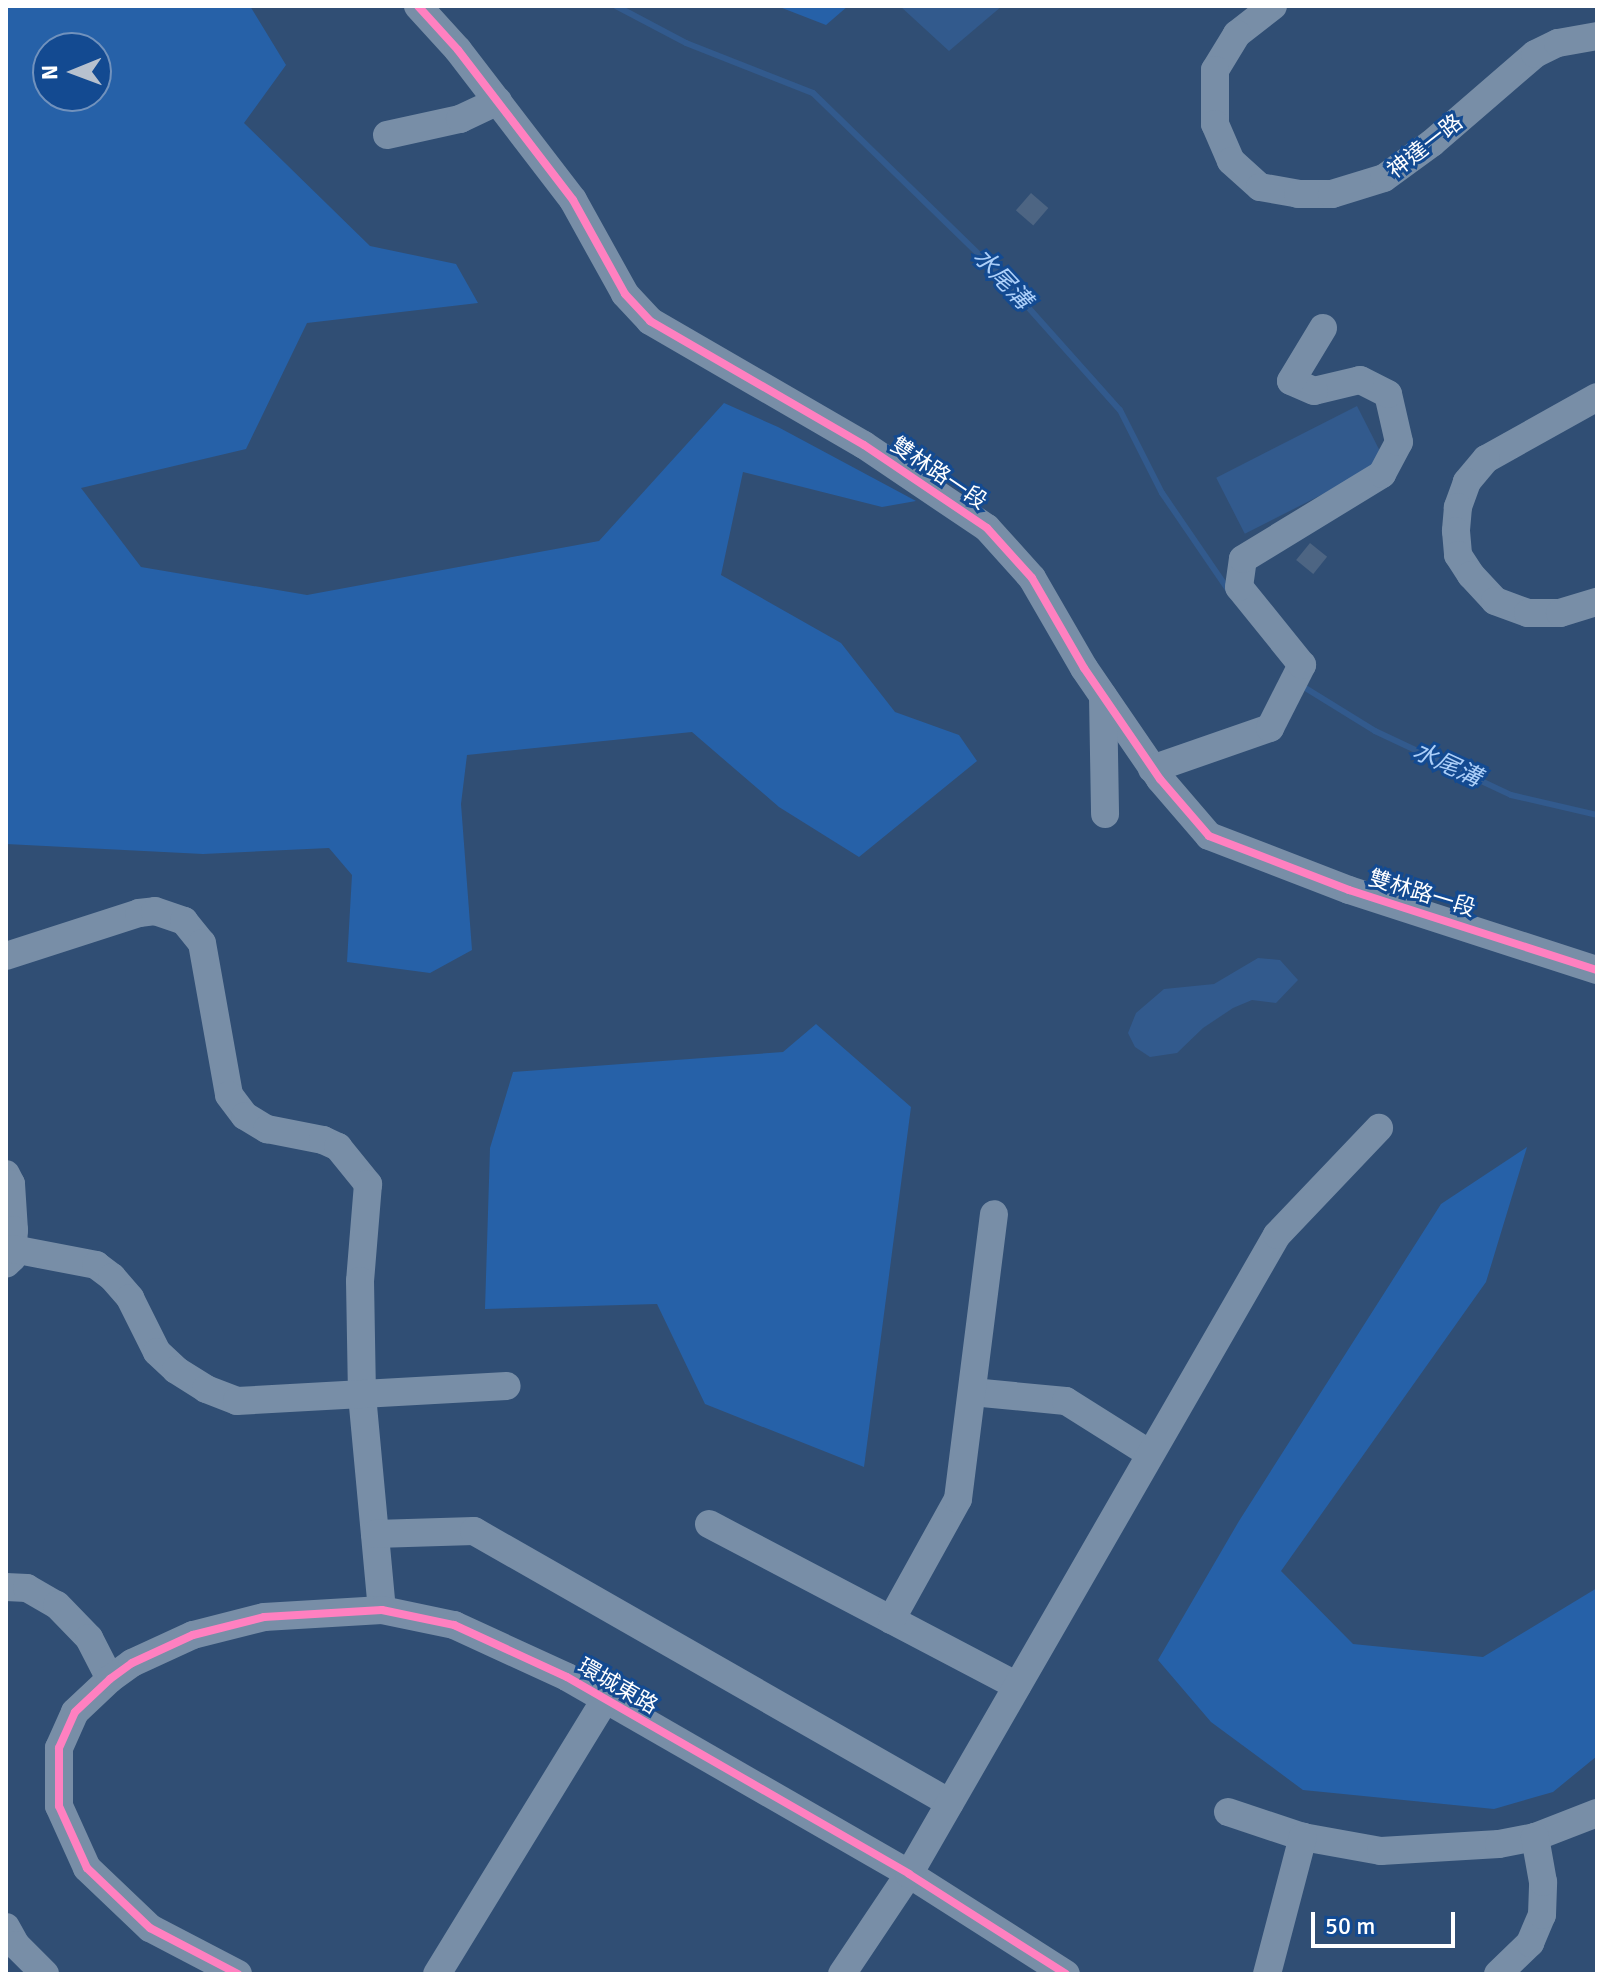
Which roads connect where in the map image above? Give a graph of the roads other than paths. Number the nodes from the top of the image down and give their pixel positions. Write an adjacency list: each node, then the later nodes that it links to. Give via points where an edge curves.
1 (418, 6): 4 (street, 雙林路一段)
2 (1273, 6): 3 (street, 神達一路, via 1237,34 1215,70 1215,124 1231,161 1260,187 1298,194 1332,194 1384,178 1535,54 1558,43)
3 (1597, 36)
4 (498, 101): 5 (street, via 460,119); 9 (street, 雙林路一段, via 573,200 625,294 650,321 864,445 987,528 1032,578)
5 (387, 135)
6 (1323, 328): 10 (street, via 1291,381 1314,391 1360,380 1388,394 1399,442 1382,474 1243,559 1239,587 1302,665 1270,728)
7 (1597, 397): 8 (street, via 1486,459 1467,482 1456,531 1458,555 1495,601 1528,613 1560,613)
8 (1597, 602)
9 (1103, 695): 10 (street, 雙林路一段); 11 (street)
10 (1152, 769): 13 (street, 雙林路一段, via 1209,836 1349,890)
11 (1105, 814)
12 (6, 956): 20 (street, via 139,913 173,917 194,932 202,943 229,1095 245,1116 267,1129 338,1147 368,1184 360,1281)
13 (1597, 970)
14 (1379, 1128): 21 (street, via 1277,1235)
15 (6, 1174): 17 (street, via 11,1184)
16 (994, 1214): 19 (street)
17 (9, 1256): 20 (street, via 96,1265 130,1298 157,1352 206,1389 237,1401)
18 (507, 1386): 20 (street)
19 (972, 1392): 21 (street, via 1066,1401); 26 (street, via 958,1499)
20 (362, 1395): 23 (street)
21 (1150, 1454): 28 (street)
22 (709, 1524): 26 (street)
23 (375, 1534): 25 (street); 30 (street, via 474,1531)
24 (6, 1587): 27 (street, via 27,1588 57,1605 89,1638)
25 (382, 1610): 27 (street, 環城東路, via 264,1617 208,1631 132,1663); 29 (street, 環城東路, via 454,1625)
26 (891, 1620): 28 (street)
27 (110, 1679): 38 (street, 環城東路, via 75,1712 59,1748 59,1806 87,1868 150,1928)
28 (1017, 1686): 30 (street)
29 (605, 1700): 35 (street, 環城東路); 39 (street)
30 (950, 1803): 35 (street)
31 (1228, 1812): 33 (street)
32 (1597, 1813): 34 (street)
33 (1303, 1837): 34 (street, via 1381,1851); 42 (street)
34 (1535, 1837): 43 (street, via 1542,1915 1530,1943)
35 (909, 1874): 40 (street); 41 (street, 環城東路)
36 (6, 1927): 37 (street)
37 (45, 1974)
38 (238, 1974)
39 (437, 1974)
40 (842, 1974)
41 (1066, 1974)
42 (1267, 1974)
43 (1498, 1974)

